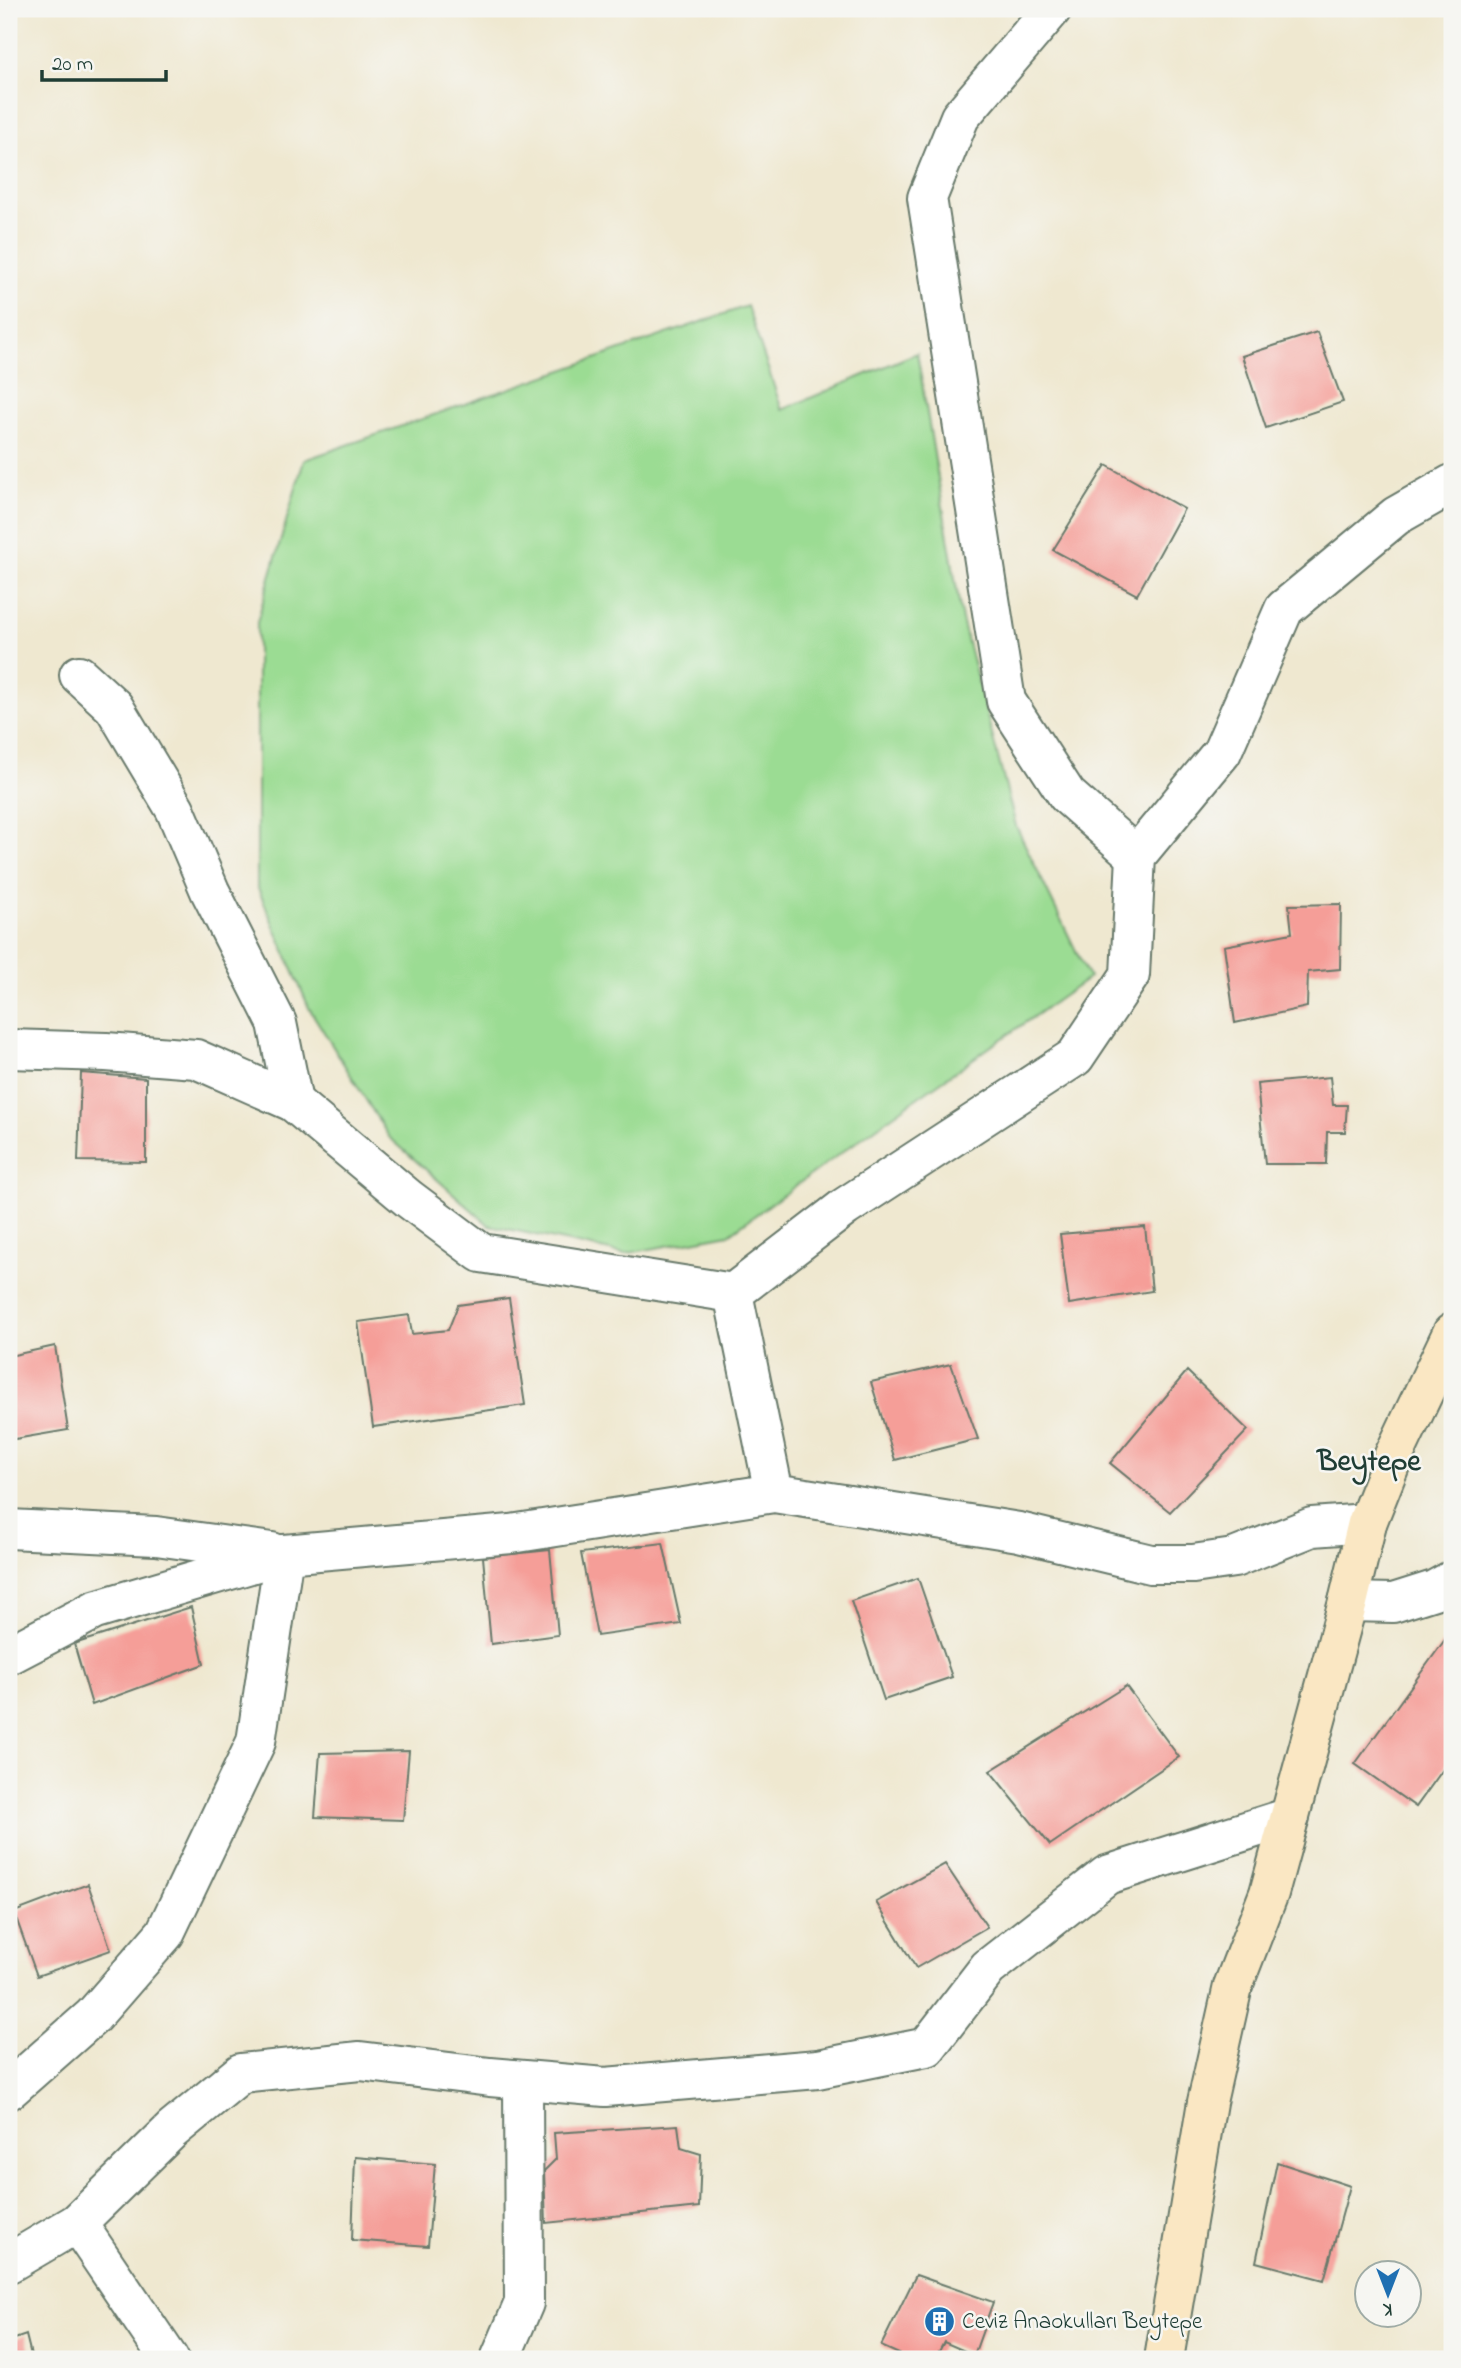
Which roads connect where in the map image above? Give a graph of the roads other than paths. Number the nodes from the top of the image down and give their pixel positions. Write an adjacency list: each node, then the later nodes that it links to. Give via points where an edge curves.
1 (1052, 9): 4 (street, via 960,117 926,198 1006,701 1067,795)
2 (1452, 484): 4 (street, via 1396,516 1283,609 1223,752)
3 (79, 675): 6 (street, via 114,706 175,809 210,891 277,1023)
4 (1136, 856): 7 (street, via 1130,975 1075,1057 845,1207)
5 (9, 1049): 6 (street, via 196,1059)
6 (293, 1102): 7 (street, via 481,1253)
7 (733, 1293): 9 (street)
8 (1452, 1333): 10 (street)
9 (774, 1493): 10 (street, via 1018,1532 1151,1564 1234,1558 1312,1527); 12 (street, via 511,1534)
10 (1367, 1523): 14 (street)
11 (9, 1529): 12 (street, via 156,1536)
12 (284, 1554): 15 (street, via 95,1610); 18 (street, via 256,1742 165,1933 93,2016)
13 (1452, 1580): 14 (street, via 1393,1603)
14 (1348, 1602): 16 (street)
15 (9, 1655)
16 (1290, 1817): 17 (street, via 1107,1875 988,1968 927,2047 818,2069 605,2087); 23 (street, via 1269,1893 1233,1986 1207,2102)
17 (523, 2080): 19 (street, via 360,2062 241,2073 172,2130); 22 (street, via 524,2303)
18 (9, 2090)
19 (76, 2223): 20 (street); 21 (street)
20 (9, 2263)
21 (169, 2359)
22 (500, 2359)
23 (1164, 2359)

